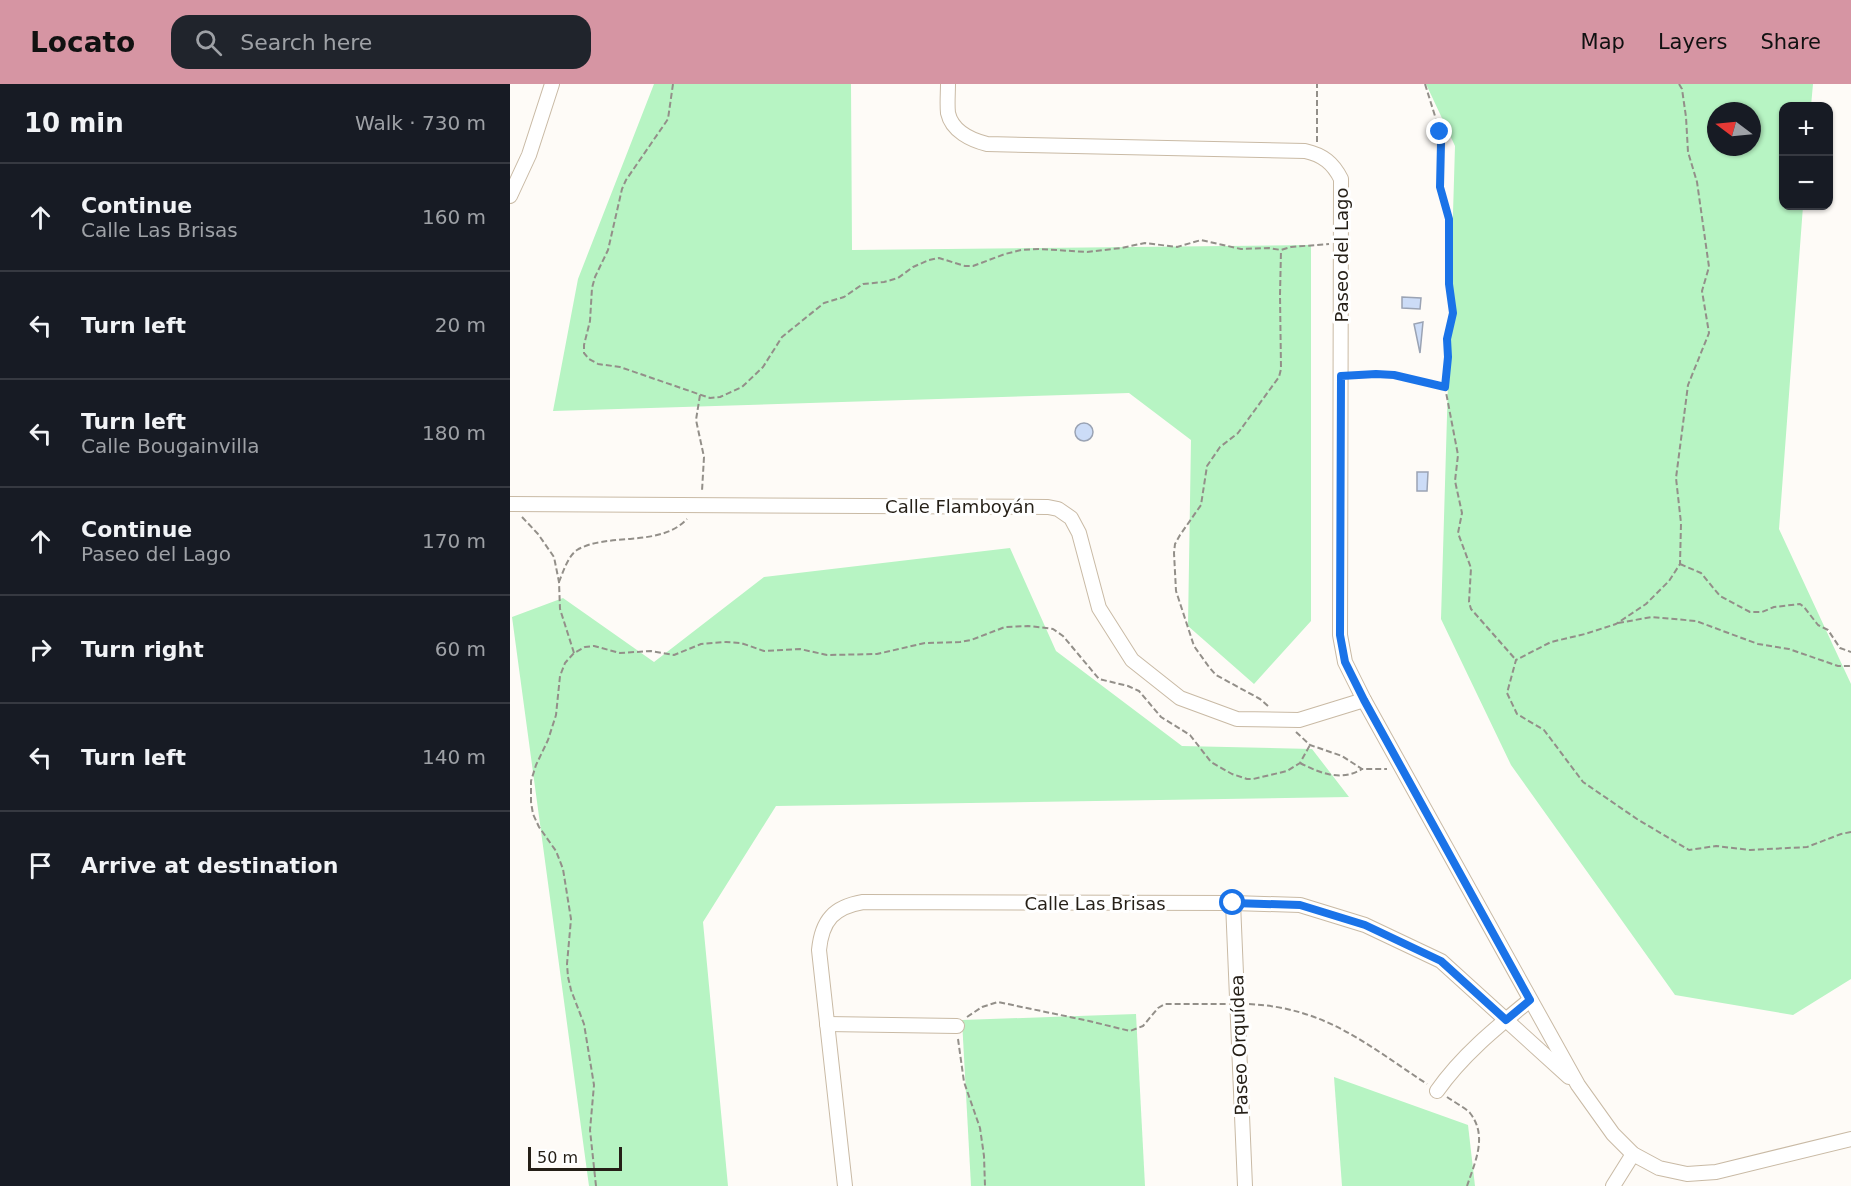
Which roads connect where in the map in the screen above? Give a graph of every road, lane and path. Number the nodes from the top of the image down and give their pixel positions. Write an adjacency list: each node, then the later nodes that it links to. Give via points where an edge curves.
1 (552, 84): 8 (street, via 529,155)
2 (673, 84): 13 (path, via 668,118 621,189 608,250 592,288 584,353 598,364 620,367)
3 (948, 84): 7 (street, via 948,113 954,125 975,141 987,144)
4 (1317, 84): 7 (path)
5 (1425, 84): 12 (path, via 1440,132 1440,187 1449,219 1453,313 1447,339)
6 (1679, 84): 16 (path, via 1709,267 1702,291 1709,333 1688,385 1676,478)
7 (1317, 153): 9 (street, Paseo del Lago, via 1335,168 1341,179)
8 (510, 196)
9 (1341, 244): 10 (path); 11 (street, Paseo del Lago)
10 (1281, 250): 13 (path, via 1231,248 1201,240 1176,247 1145,243 1087,252 1021,250 973,266 939,258 929,260 898,278 863,284 844,297 824,303 782,337 763,367 742,387 720,397); 24 (path, via 1279,377 1238,433 1220,447 1207,466 1201,505 1180,535 1174,553 1176,591 1194,646 1216,675 1260,699)
11 (1341, 376): 12 (path, via 1394,375); 23 (street, Paseo del Lago, via 1340,635 1345,662)
12 (1445, 387): 21 (path, via 1458,455 1455,480 1462,513 1458,533 1471,568 1469,602 1476,616)
13 (700, 394): 15 (path, via 696,420 704,457)
14 (510, 504): 15 (street, Calle Flamboyán); 17 (path, via 554,557)
15 (699, 505): 17 (path, via 681,525 659,535 595,544 576,551); 24 (street, Calle Flamboyán, via 1058,510 1071,518 1079,533 1099,608 1132,660 1180,698 1238,719)
16 (1680, 564): 18 (path, via 1646,604); 19 (path, via 1701,573 1720,596 1750,612 1800,604 1818,625 1828,630 1840,648)
17 (559, 582): 20 (path, via 560,609)
18 (1616, 624): 21 (path, via 1551,642); 22 (path, via 1652,617 1696,621 1758,644)
19 (1851, 652)
20 (574, 653): 26 (path, via 594,646 620,653 651,651 674,655 701,644 726,642 764,651 800,649 836,656 877,654 925,643 960,642 1005,627 1053,629 1099,679 1139,691 1161,717 1190,735 1219,768 1253,779 1287,771); 40 (path, via 560,676 556,714 531,781 531,802 539,827 563,869 571,919 568,977 584,1024 594,1085 590,1130)
21 (1516, 660): 29 (path, via 1508,693 1517,714 1544,730 1583,782 1689,849 1807,847)
22 (1851, 666)
23 (1364, 700): 24 (street, Calle Flamboyán, via 1299,720); 27 (street, Paseo del Lago)
24 (1282, 720): 25 (path)
25 (1310, 745): 26 (path); 28 (path, via 1342,756)
26 (1299, 763): 28 (path, via 1328,775 1345,777)
27 (1400, 765): 28 (path, via 1383,771); 31 (street, Paseo del Lago)
28 (1362, 769)
29 (1851, 832)
30 (1233, 903): 32 (street, Calle Las Brisas, via 1300,905 1365,925 1441,961); 33 (street, Calle Las Brisas, via 849,904 826,922 820,936); 43 (street, Paseo Orquídea)
31 (1530, 1000): 32 (street); 35 (street, Paseo del Lago)
32 (1506, 1020): 35 (street, Calle Las Brisas); 36 (street, via 1461,1060)
33 (827, 1024): 34 (street); 41 (street, Calle Las Brisas)
34 (957, 1026): 42 (path, via 964,1082 980,1128)
35 (1578, 1085): 39 (street)
36 (1437, 1091)
37 (1479, 1134): 44 (path, via 1479,1148)
38 (1851, 1139): 39 (street, via 1716,1172 1687,1174 1659,1168)
39 (1633, 1155): 45 (street)
40 (596, 1186)
41 (844, 1186)
42 (985, 1186)
43 (1245, 1186)
44 (1467, 1186)
45 (1613, 1186)

